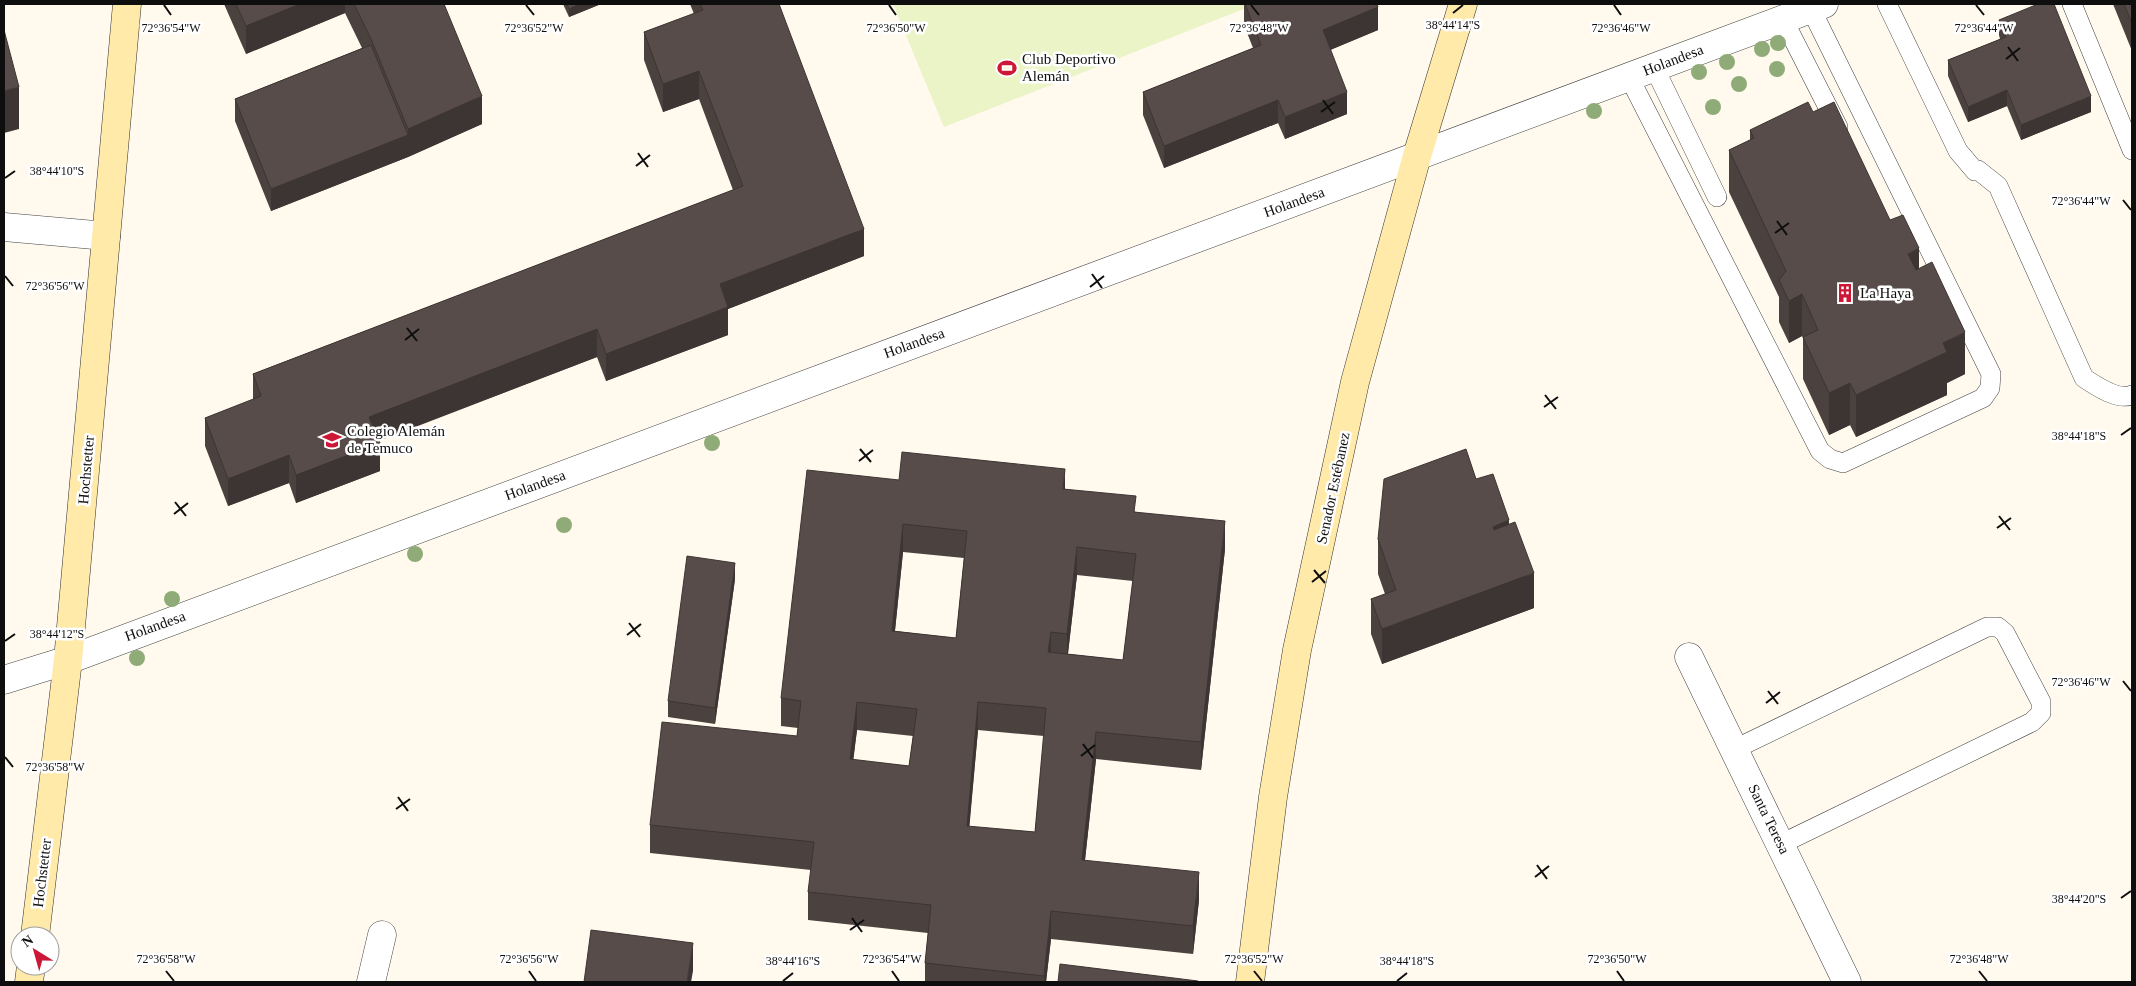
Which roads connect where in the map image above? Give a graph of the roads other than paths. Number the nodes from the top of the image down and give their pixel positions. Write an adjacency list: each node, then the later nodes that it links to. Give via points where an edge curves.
1 (127, 4): 13 (main road, Hochstetter)
2 (1462, 4): 10 (main road, Senador Estébanez)
3 (1887, 4): 14 (lane, via 1958,152 1975,171 1998,186 2084,378 2099,388)
4 (2072, 4): 9 (lane)
5 (1818, 6): 6 (street, Holandesa); 7 (lane, via 1991,374 1990,388 1983,398 1843,463 1820,451)
6 (1783, 19): 7 (street, Holandesa); 8 (lane)
7 (1641, 72): 10 (street, Holandesa); 11 (lane)
8 (1844, 140)
9 (2132, 150)
10 (1418, 156): 16 (street, Holandesa); 23 (main road, Senador Estébanez, via 1355,382 1298,650 1273,797)
11 (1717, 197)
12 (4, 227): 13 (street)
13 (106, 236): 16 (main road, Hochstetter)
14 (2132, 396)
15 (1689, 657): 18 (street, Santa Teresa)
16 (68, 660): 17 (street, Holandesa); 20 (main road, Hochstetter)
17 (4, 680)
18 (1735, 749): 19 (street, Santa Teresa); 19 (lane, via 1987,626 1998,626 2005,633 2041,702 2041,713 2032,722)
19 (1781, 844): 24 (street, Santa Teresa)
20 (36, 926)
21 (382, 935): 22 (street)
22 (370, 982)
23 (1250, 982)
24 (1847, 982)

